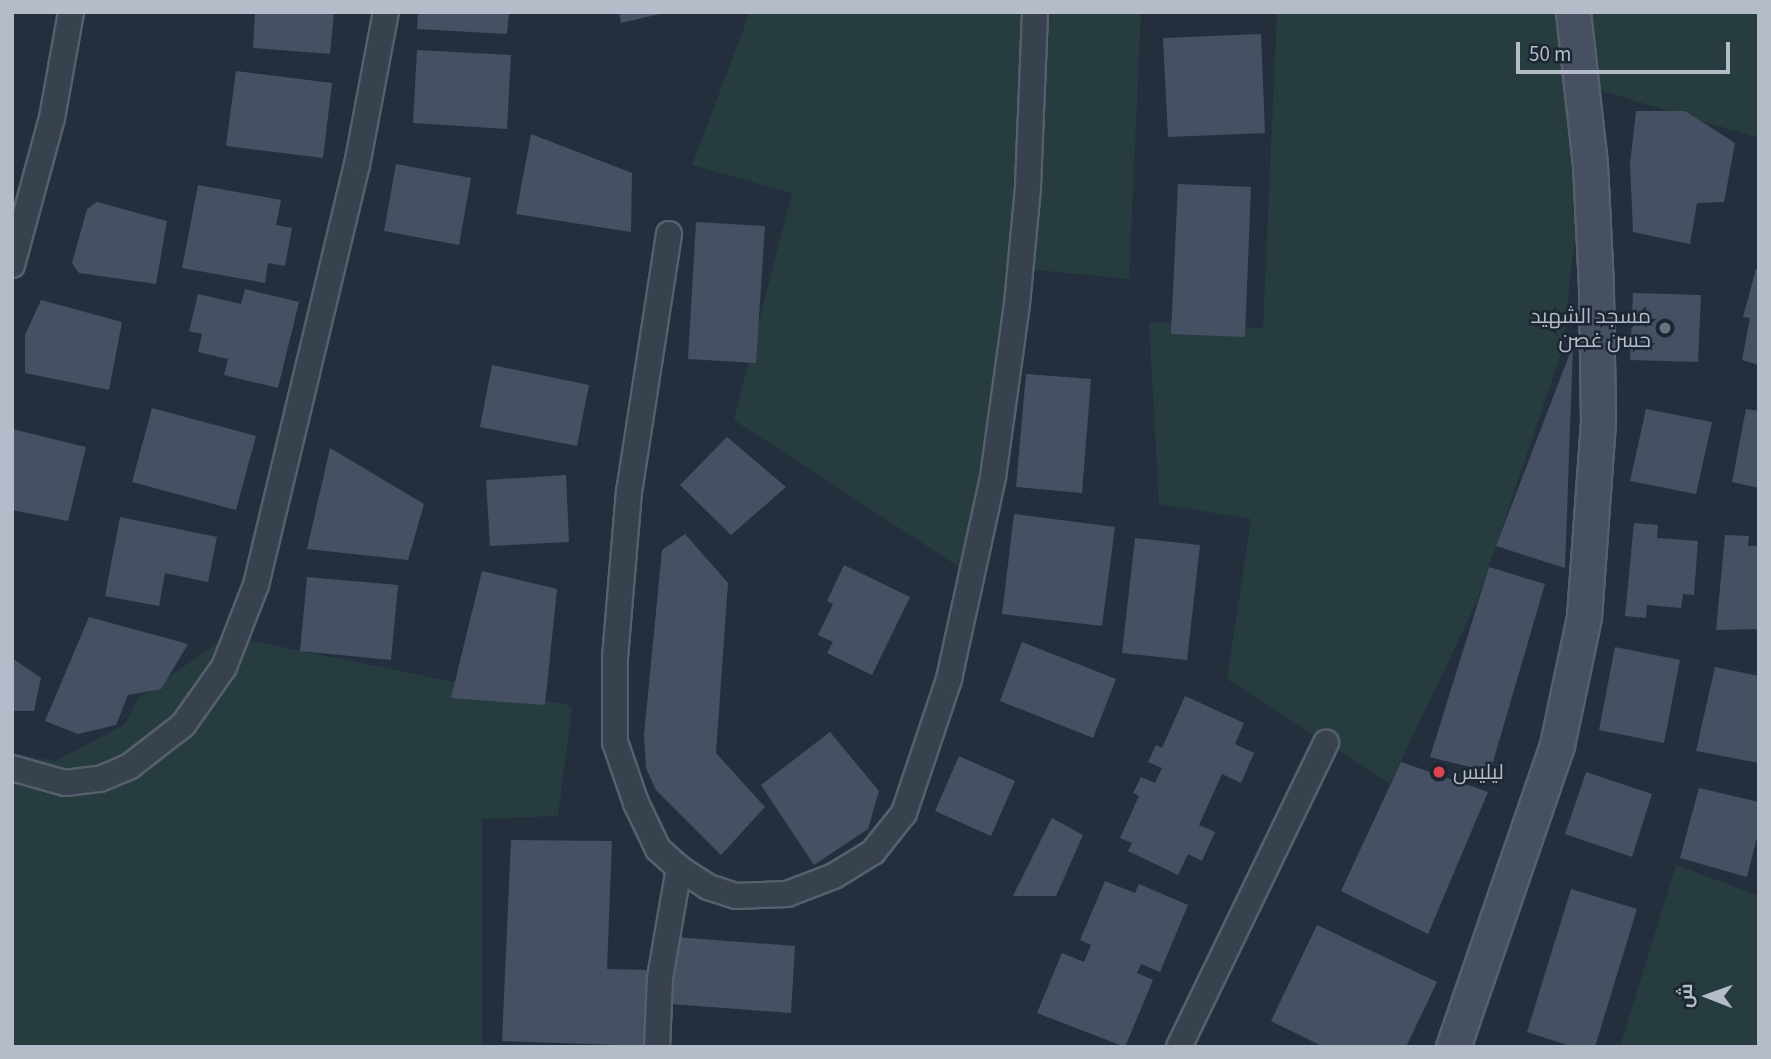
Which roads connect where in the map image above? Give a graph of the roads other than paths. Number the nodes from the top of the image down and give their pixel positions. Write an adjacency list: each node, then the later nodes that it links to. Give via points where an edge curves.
1 (71, 12): 6 (street, via 49,131)
2 (386, 12): 8 (street, via 358,165 256,585 224,667 183,724 130,766 100,779 65,783)
3 (1035, 12): 9 (street, via 1028,187 993,477 949,679 904,813 873,852 834,876 788,894 736,896 708,887)
4 (1573, 12): 12 (street, via 1590,164 1596,287 1598,419 1584,617 1573,688 1557,745)
5 (669, 234): 9 (street, via 629,491 615,659 615,742 658,849)
6 (12, 265)
7 (1325, 743): 11 (street)
8 (12, 768)
9 (680, 868): 10 (street, via 660,978)
10 (657, 1047)
11 (1179, 1047)
12 (1453, 1047)

